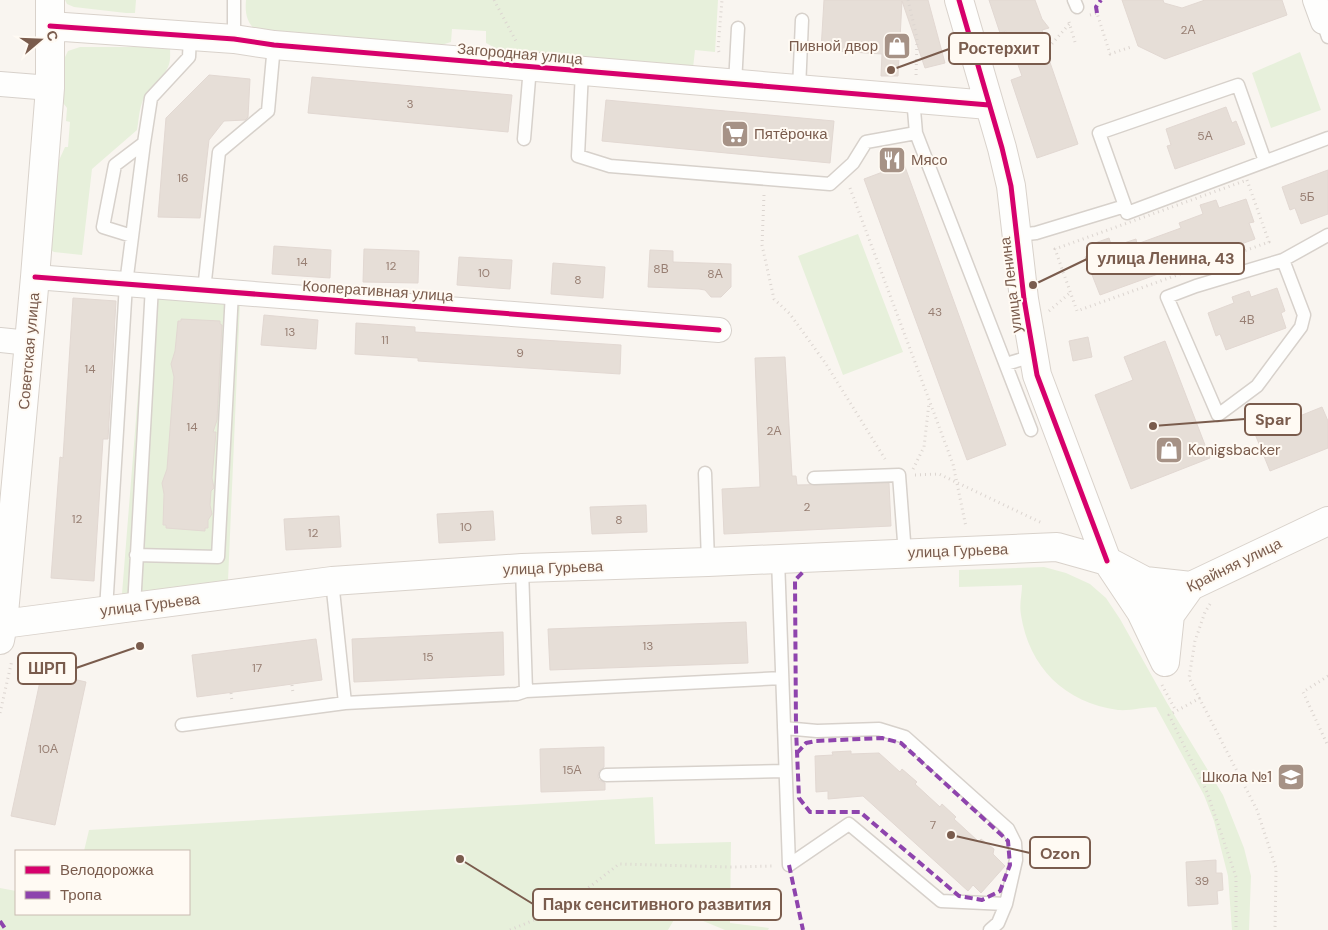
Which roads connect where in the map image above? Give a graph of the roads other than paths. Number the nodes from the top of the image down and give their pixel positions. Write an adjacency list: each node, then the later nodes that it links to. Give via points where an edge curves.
1 (234, 0): 7 (lane)
2 (958, 0): 16 (street, улица Ленина)
3 (50, 13): 6 (street, Загородная улица); 13 (street, Советская улица)
4 (802, 20): 14 (lane)
5 (738, 28): 12 (lane)
6 (190, 36): 7 (street, Загородная улица); 20 (lane, via 189,57 151,98)
7 (234, 40): 8 (street, Загородная улица)
8 (274, 45): 9 (street, Загородная улица); 30 (lane, via 268,111 219,152)
9 (525, 59): 10 (street, Загородная улица); 19 (lane)
10 (582, 71): 12 (street, Загородная улица); 17 (lane, via 578,156 610,166 830,184 853,163 866,142)
11 (0, 84): 13 (street)
12 (735, 84): 14 (street, Загородная улица)
13 (50, 88): 27 (street, Советская улица)
14 (798, 89): 15 (street, Загородная улица)
15 (915, 90): 16 (street, Загородная улица); 17 (lane)
16 (989, 105): 23 (street, улица Ленина, via 1011,186)
17 (916, 134): 36 (lane)
18 (1328, 138): 21 (lane)
19 (524, 139)
20 (144, 142): 25 (lane); 25 (lane, via 115,165 102,227)
21 (1265, 161): 22 (lane, via 1127,212); 22 (lane, via 1238,86 1099,133)
22 (1125, 206): 23 (lane)
23 (1018, 235): 35 (street, улица Ленина)
24 (1328, 235): 26 (lane)
25 (132, 236): 28 (lane)
26 (1283, 260): 26 (lane, via 1167,297 1218,415 1257,386 1300,328 1304,315)
27 (36, 277): 28 (street, Кооперативная улица); 34 (street, Советская улица)
28 (126, 284): 29 (street, Кооперативная улица); 50 (lane)
29 (152, 286): 30 (street, Кооперативная улица); 42 (lane)
30 (204, 290): 31 (street, Кооперативная улица)
31 (232, 292): 32 (street, Кооперативная улица); 42 (lane, via 218,557)
32 (719, 330)
33 (0, 340): 34 (street)
34 (30, 342): 52 (street, Советская улица)
35 (1033, 356): 36 (lane); 44 (street, улица Ленина, via 1037,375)
36 (1006, 364): 37 (lane)
37 (1031, 430)
38 (705, 473): 45 (lane)
39 (814, 478): 41 (lane, via 899,475)
40 (1328, 521): 48 (street, Крайняя улица)
41 (904, 541)
42 (136, 555): 49 (lane)
43 (778, 559): 44 (street, улица Гурьева, via 1057,547); 45 (street, улица Гурьева); 53 (lane)
44 (1107, 561): 48 (street, улица Гурьева, via 1145,581); 51 (street, улица Ленина)
45 (708, 562): 46 (street, улица Гурьева)
46 (522, 568): 47 (street, улица Гурьева); 54 (lane)
47 (332, 581): 49 (street, улица Гурьева); 55 (lane)
48 (1190, 586): 51 (street, Крайняя улица); 51 (street, улица Ленина, via 1170,614 1165,662)
49 (134, 607): 50 (street, улица Гурьева)
50 (106, 610): 52 (street, улица Гурьева)
51 (1140, 612)
52 (4, 636)
53 (782, 678): 54 (lane); 57 (lane)
54 (526, 690): 55 (lane, via 517,694)
55 (345, 703): 56 (lane)
56 (182, 725)
57 (784, 728): 58 (lane); 60 (lane, via 817,731 879,729 905,737 1008,830 1015,843 1016,860)
58 (785, 772): 59 (lane); 60 (lane, via 789,865 850,824 941,901)
59 (606, 775)
60 (1006, 904): 61 (lane, via 998,923)
61 (990, 930)

